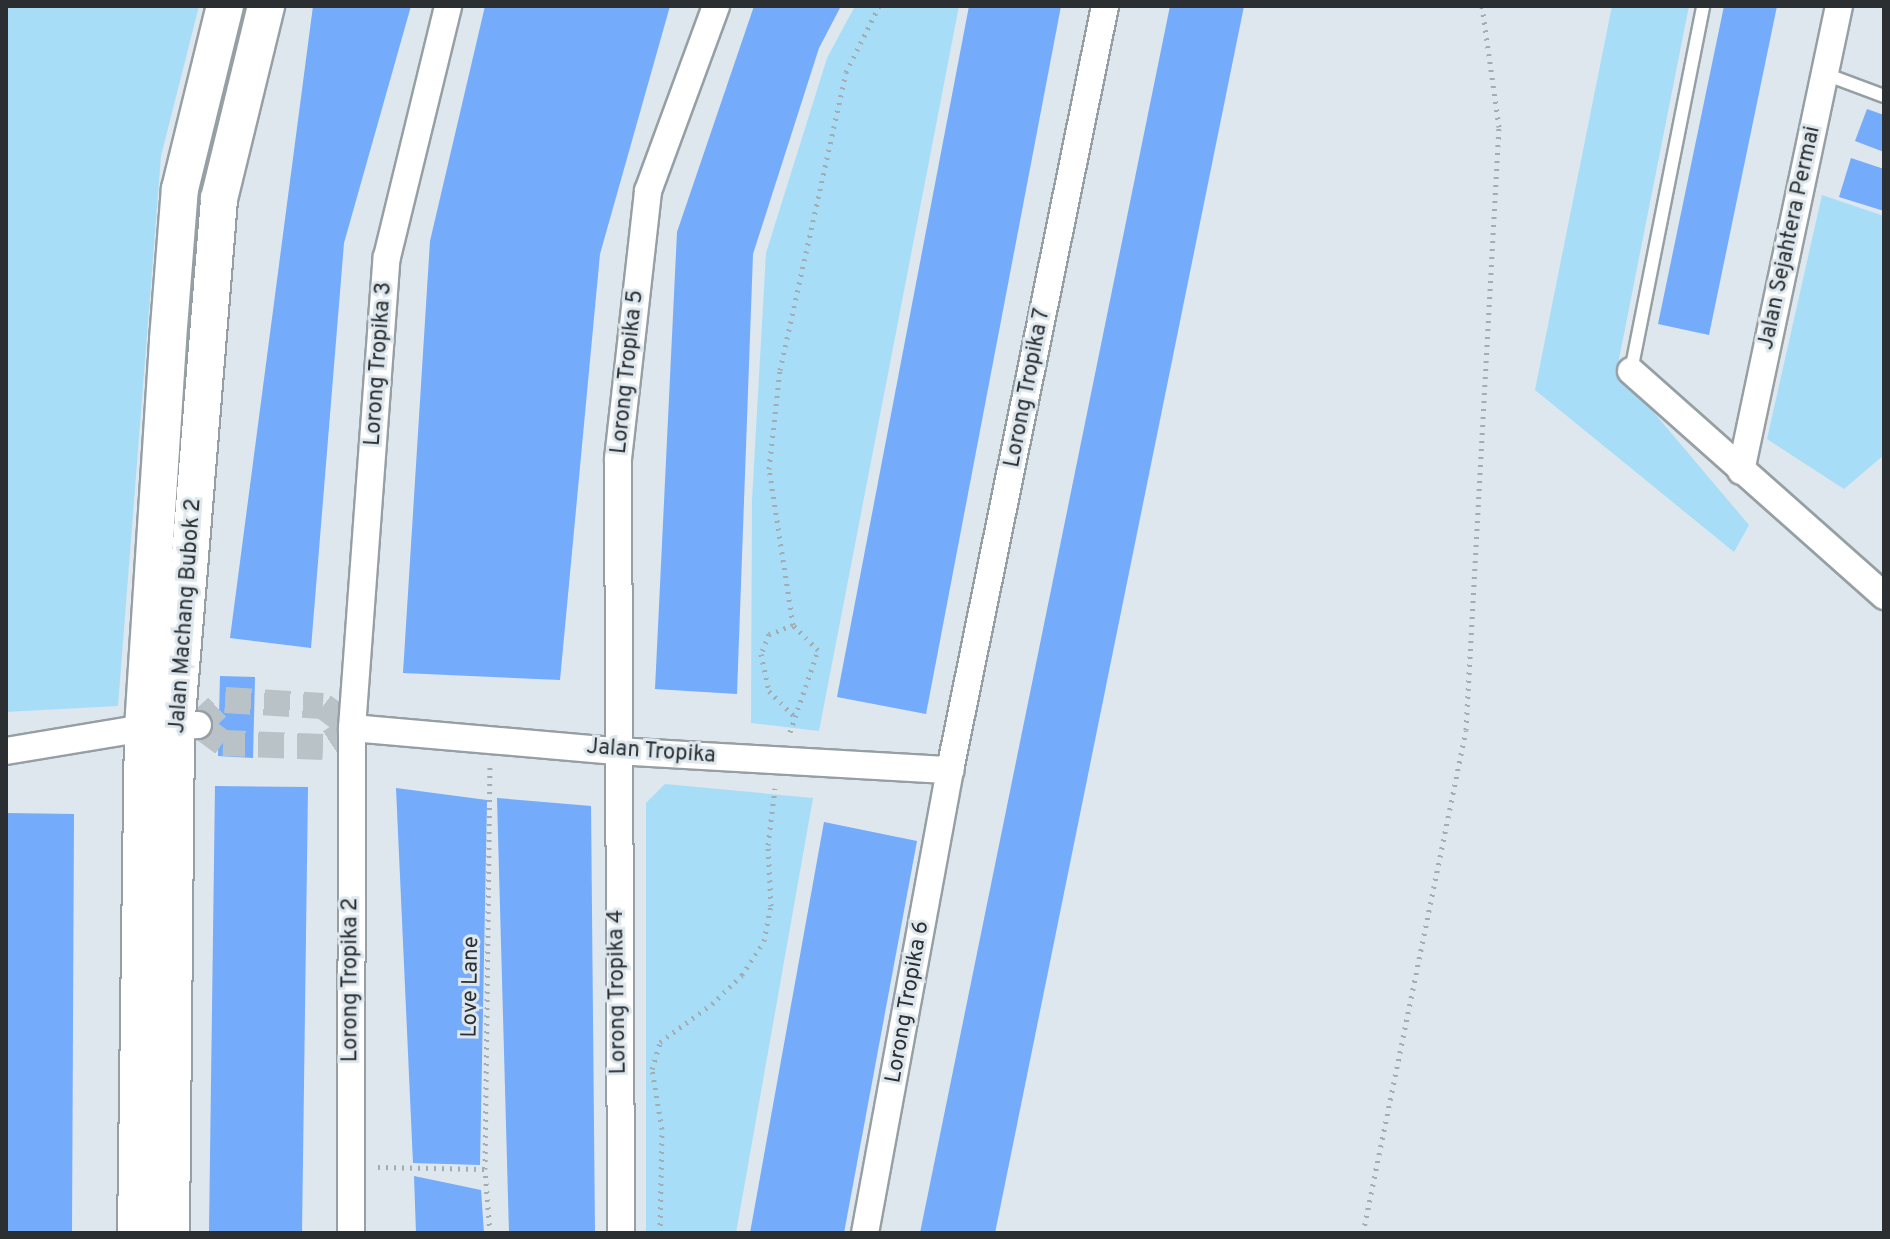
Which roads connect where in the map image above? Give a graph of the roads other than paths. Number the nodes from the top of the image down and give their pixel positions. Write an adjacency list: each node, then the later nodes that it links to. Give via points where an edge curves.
1 (225, 6): 13 (street, Jalan Machang Bubok 2, via 180,189)
2 (266, 6): 13 (street, Jalan Machang Bubok 2, via 219,199)
3 (448, 6): 14 (street, Lorong Tropika 3, via 387,257)
4 (716, 6): 16 (street, Lorong Tropika 5, via 648,191 618,459)
5 (1105, 6): 17 (street, Lorong Tropika 7)
6 (1703, 6): 10 (lane)
7 (1839, 6): 8 (street, Jalan Sejahtera Permai)
8 (1825, 74): 9 (lane); 11 (street, Jalan Sejahtera Permai)
9 (1884, 96)
10 (1631, 371): 11 (street)
11 (1741, 471): 12 (street)
12 (1884, 596)
13 (173, 727): 15 (street); 18 (street, Jalan Machang Bubok 2); 19 (street, Jalan Machang Bubok 2)
14 (352, 728): 16 (street, Jalan Tropika); 20 (street, Lorong Tropika 2)
15 (6, 751)
16 (616, 751): 17 (street, Jalan Tropika); 21 (street, Lorong Tropika 4)
17 (950, 770): 22 (street, Lorong Tropika 6)
18 (136, 1233)
19 (171, 1233)
20 (351, 1233)
21 (621, 1233)
22 (865, 1233)

